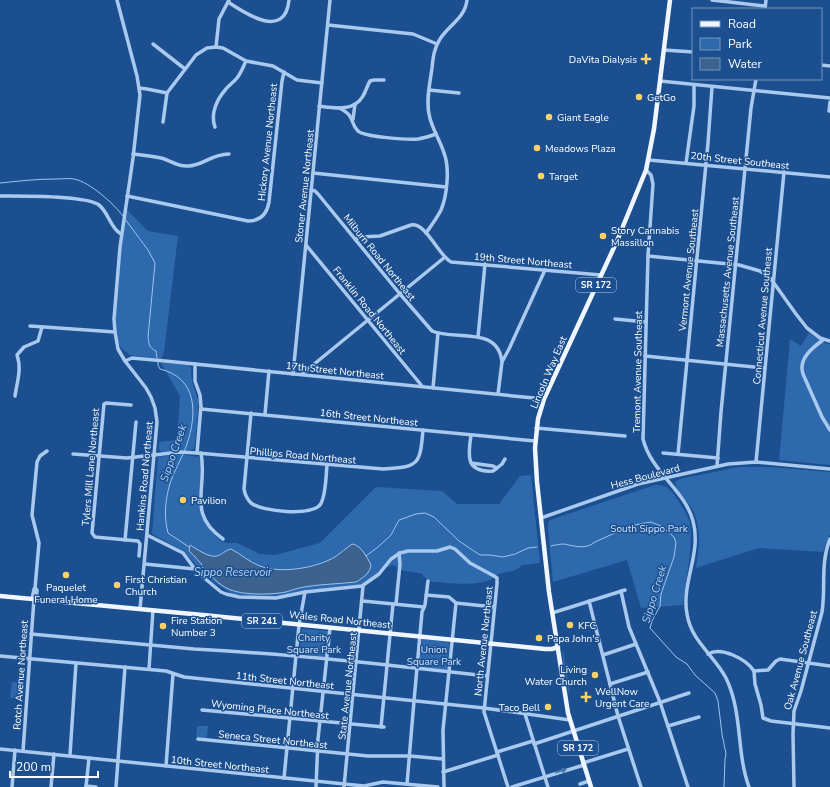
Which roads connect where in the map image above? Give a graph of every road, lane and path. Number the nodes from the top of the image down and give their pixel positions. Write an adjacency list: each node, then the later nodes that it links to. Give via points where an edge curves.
1 (116, 0): 25 (street, Hankins Road Northeast)
2 (289, 0): 8 (street, via 282,16 270,22 255,19)
3 (330, 0): 10 (street, Stoner Avenue Northeast)
4 (467, 0): 12 (street, via 461,16)
5 (670, 0): 14 (main road, Lincoln Way East / SR 172)
6 (712, 0): 9 (street)
7 (766, 0): 9 (street)
8 (229, 1): 13 (street, via 220,15)
9 (765, 7)
10 (328, 26): 12 (street, via 413,34); 22 (street, Stoner Avenue Northeast)
11 (153, 44): 17 (street)
12 (437, 44): 26 (street)
13 (216, 47): 16 (street); 17 (street, via 199,52)
14 (664, 50): 15 (street); 21 (main road, Lincoln Way East / SR 172)
15 (692, 52)
16 (246, 61): 18 (street, via 269,65); 38 (street, via 214,109 213,120)
17 (185, 69): 28 (street)
18 (284, 72): 22 (street, via 297,80); 53 (street, Hickory Avenue Northeast, via 269,202 266,213 259,219 248,221)
19 (384, 80): 32 (street, via 370,81 362,98)
20 (756, 80): 27 (street, Massachusetts Avenue Southeast)
21 (660, 81): 23 (street); 42 (main road, Lincoln Way East / SR 172)
22 (322, 83): 33 (street, Stoner Avenue Northeast)
23 (694, 85): 24 (street); 43 (street, via 694,106)
24 (712, 87): 27 (street); 44 (street, Vermont Avenue Southeast)
25 (140, 88): 28 (street); 40 (street, Hankins Road Northeast)
26 (429, 90): 29 (street); 39 (street, via 428,112)
27 (754, 91): 30 (street); 45 (street, Massachusetts Avenue Southeast)
28 (167, 93): 37 (street)
29 (459, 93)
30 (830, 98)
31 (830, 102): 35 (street)
32 (355, 104): 34 (street); 36 (street)
33 (320, 106): 34 (street); 48 (street, Stoner Avenue Northeast)
34 (339, 108): 36 (street, via 348,113)
35 (829, 111)
36 (353, 120): 39 (street, via 357,130 365,134 413,139)
37 (163, 122)
38 (216, 127)
39 (436, 134): 50 (street, via 447,162)
40 (133, 154): 41 (street, via 159,157 187,166 218,155); 53 (street, Hankins Road Northeast)
41 (229, 154)
42 (649, 160): 43 (street, 20th Street Southeast); 46 (main road, Lincoln Way East / SR 172)
43 (686, 162): 44 (street, 20th Street Southeast)
44 (706, 165): 45 (street, 20th Street Southeast); 60 (street, Vermont Avenue Southeast)
45 (745, 169): 47 (street, 20th Street Southeast); 62 (street, Massachusetts Avenue Southeast)
46 (646, 170): 58 (street, Tremont Avenue Southeast, via 651,175 653,184); 64 (main road, Lincoln Way East / SR 172)
47 (784, 172): 49 (street, 20th Street Southeast); 65 (street, Connecticut Avenue Southeast)
48 (313, 173): 50 (street); 51 (street, Stoner Avenue Northeast)
49 (830, 176)
50 (446, 187): 54 (street, via 441,209)
51 (311, 190): 56 (street, Milburn Road Northeast, via 318,194); 57 (street, Stoner Avenue Northeast)
52 (0, 196): 55 (street, via 90,201 104,210)
53 (127, 196): 55 (street, Hankins Road Northeast)
54 (426, 233): 56 (street, via 419,225 413,224 380,236); 59 (street)
55 (121, 234): 72 (street, Hankins Road Northeast)
56 (355, 239): 66 (street, Milburn Road Northeast)
57 (306, 245): 68 (street, Franklin Road Northeast); 85 (street, Stoner Avenue Northeast)
58 (648, 256): 60 (street); 69 (street, Tremont Avenue Southeast)
59 (445, 257): 61 (street, 19th Street Northeast, via 454,262); 66 (street)
60 (697, 260): 62 (street); 78 (street, Vermont Avenue Southeast)
61 (485, 264): 63 (street, 19th Street Northeast); 74 (street)
62 (736, 264): 65 (street, via 756,269); 82 (street, Massachusetts Avenue Southeast)
63 (545, 270): 64 (street, 19th Street Northeast); 80 (street)
64 (601, 275): 91 (main road, Lincoln Way East / SR 172)
65 (773, 282): 75 (street, via 803,323); 83 (street, Connecticut Avenue Southeast)
66 (400, 294): 68 (street); 73 (street, Milburn Road Northeast, via 432,331)
67 (615, 319): 69 (street)
68 (368, 320): 86 (street); 87 (street, Franklin Road Northeast)
69 (646, 322): 77 (street, Tremont Avenue Southeast)
70 (30, 326): 71 (street)
71 (42, 326): 72 (street); 90 (street, via 38,342 24,347 16,355 19,371)
72 (115, 332): 79 (street, Hankins Road Northeast, via 118,349)
73 (438, 333): 74 (street); 88 (street)
74 (478, 337): 80 (street, via 494,345)
75 (823, 340): 76 (street); 99 (street, via 805,357 801,368 822,418)
76 (830, 341)
77 (645, 356): 78 (street); 119 (street, Tremont Avenue Southeast, via 643,439 650,457)
78 (687, 360): 82 (street); 109 (street, Vermont Avenue Southeast)
79 (125, 361): 81 (street, 17th Street Northeast, via 132,358); 108 (street, Hankins Road Northeast, via 146,388 154,404 157,422)
80 (502, 362): 89 (street)
81 (194, 364): 84 (street, 17th Street Northeast); 93 (street)
82 (726, 364): 83 (street); 113 (street, Massachusetts Avenue Southeast)
83 (765, 368): 115 (street, Connecticut Avenue Southeast)
84 (269, 371): 85 (street, 17th Street Northeast); 95 (street)
85 (293, 374): 86 (street, 17th Street Northeast)
86 (302, 374): 87 (street, 17th Street Northeast)
87 (422, 386): 88 (street, 17th Street Northeast)
88 (433, 388): 89 (street, 17th Street Northeast)
89 (498, 394): 91 (street, 17th Street Northeast)
90 (15, 396)
91 (544, 399): 97 (main road, Lincoln Way East / SR 172)
92 (131, 405): 110 (street, Tylers Mill Lane Northeast, via 104,404)
93 (201, 409): 94 (street, 16th Street Northeast); 104 (street)
94 (251, 413): 95 (street, 16th Street Northeast); 112 (street)
95 (265, 414): 98 (street, 16th Street Northeast)
96 (136, 422): 111 (street)
97 (536, 428): 101 (street); 102 (main road, Lincoln Way East / SR 172)
98 (423, 430): 100 (street, 16th Street Northeast); 116 (street, Phillips Road Northeast, via 420,455 410,465 383,470)
99 (830, 430)
100 (471, 435): 102 (street, 16th Street Northeast); 114 (street, via 471,463 497,468)
101 (625, 436)
102 (536, 440): 120 (main road, Lincoln Way East / SR 172)
103 (47, 451): 136 (street, Rotch Avenue Northeast, via 37,461 33,520 39,543 35,588 37,590)
104 (197, 453): 105 (street, Phillips Road Northeast); 108 (street, Phillips Road Northeast)
105 (202, 453): 112 (street, Phillips Road Northeast); 122 (street, via 201,506 209,526)
106 (663, 453): 109 (street)
107 (74, 454): 110 (street, Phillips Road Northeast)
108 (155, 454): 111 (street, Phillips Road Northeast); 121 (street, Hankins Road Northeast)
109 (678, 454): 113 (street)
110 (99, 457): 111 (street, Phillips Road Northeast); 124 (street, Tylers Mill Lane Northeast, via 93,536)
111 (133, 458): 124 (street)
112 (247, 458): 116 (street, Phillips Road Northeast); 116 (street, via 244,489 248,500 256,506 284,511 311,510 320,505)
113 (718, 458): 117 (street, Massachusetts Avenue Southeast)
114 (505, 459)
115 (756, 462): 117 (street, Hess Boulevard); 118 (street, Hess Boulevard)
116 (327, 465)
117 (718, 466): 119 (street, Hess Boulevard)
118 (830, 469)
119 (666, 478): 120 (street, Hess Boulevard, via 628,488); 157 (street, Tremont Avenue Southeast, via 687,507 693,522 695,541 686,589 686,611 692,630)
120 (541, 518): 145 (main road, Lincoln Way East / SR 172)
121 (147, 535): 127 (street, Hankins Road Northeast); 128 (street, via 183,553)
122 (223, 539)
123 (830, 539): 165 (street, Oak Avenue Southeast, via 824,562 822,612)
124 (125, 540): 126 (street, via 139,542)
125 (399, 553): 130 (street); 140 (street); 141 (street, North Avenue Northeast, via 432,552 452,548 469,562 496,577)
126 (139, 556)
127 (145, 564): 128 (street); 143 (street, Hankins Road Northeast)
128 (195, 569): 133 (street, via 221,592 231,596 276,598)
129 (428, 581): 134 (street)
130 (364, 586): 133 (street); 137 (street, State Avenue Northeast)
131 (625, 590): 132 (street)
132 (620, 591): 138 (street); 154 (street)
133 (305, 592): 146 (street)
134 (426, 595): 139 (street, via 450,597); 142 (street)
135 (0, 596): 136 (main road, Wales Road Northeast / SR 241)
136 (34, 599): 143 (main road, Wales Road Northeast / SR 241); 150 (street, Rotch Avenue Northeast)
137 (363, 601): 140 (street); 148 (street, State Avenue Northeast)
138 (590, 601): 145 (street); 158 (street)
139 (456, 603): 141 (street); 152 (street)
140 (395, 604): 142 (street); 149 (street)
141 (494, 607): 153 (street, North Avenue Northeast)
142 (424, 608): 151 (street)
143 (140, 609): 144 (main road, Wales Road Northeast / SR 241)
144 (153, 610): 146 (main road, Wales Road Northeast / SR 241); 155 (street)
145 (552, 613): 156 (main road, Lincoln Way East / SR 172)
146 (300, 624): 147 (main road, Wales Road Northeast / SR 241); 160 (street)
147 (330, 628): 148 (main road, Wales Road Northeast / SR 241); 162 (street)
148 (360, 631): 149 (main road, Wales Road Northeast / SR 241); 163 (street, State Avenue Northeast)
149 (390, 633): 151 (main road, Wales Road Northeast / SR 241); 166 (street)
150 (31, 634): 155 (street); 161 (street, Rotch Avenue Northeast)
151 (420, 636): 152 (main road, Wales Road Northeast / SR 241); 170 (street)
152 (452, 639): 153 (main road, Wales Road Northeast / SR 241); 172 (street)
153 (491, 643): 156 (main road, Wales Road Northeast / SR 241, via 545,649); 175 (street, North Avenue Northeast)
154 (636, 644): 158 (street); 173 (street)
155 (151, 645): 160 (street); 169 (street)
156 (558, 647): 191 (main road, Lincoln Way East / SR 172)
157 (708, 654): 171 (street, via 717,652 734,656); 238 (street, Tremont Avenue Southeast, via 725,676 734,699)
158 (603, 655): 176 (street)
159 (0, 656): 161 (street, 11th Street Northeast)
160 (297, 656): 162 (street); 177 (street)
161 (30, 659): 164 (street, 11th Street Northeast); 204 (street, Rotch Avenue Northeast)
162 (327, 660): 163 (street); 178 (street)
163 (357, 662): 166 (street); 180 (street, State Avenue Northeast)
164 (76, 663): 168 (street, 11th Street Northeast); 209 (street)
165 (809, 663): 167 (street); 171 (street, via 780,659 768,670); 193 (street, Oak Avenue Southeast, via 794,708)
166 (387, 666): 170 (street); 181 (street)
167 (830, 666)
168 (125, 667): 169 (street, 11th Street Northeast); 213 (street)
169 (149, 669): 174 (street, 11th Street Northeast)
170 (417, 669): 172 (street); 182 (street)
171 (754, 671): 193 (street, via 763,718)
172 (449, 672): 175 (street); 184 (street)
173 (648, 672): 176 (street); 183 (street)
174 (173, 674): 177 (street, 11th Street Northeast); 215 (street)
175 (487, 676): 185 (street, North Avenue Northeast)
176 (610, 684): 188 (street)
177 (294, 689): 178 (street, 11th Street Northeast); 190 (street)
178 (324, 692): 180 (street, 11th Street Northeast); 192 (street)
179 (689, 693): 183 (street)
180 (354, 694): 181 (street, 11th Street Northeast); 194 (street, State Avenue Northeast)
181 (384, 698): 182 (street, 11th Street Northeast); 194 (street, Wyoming Place Northeast, via 382,727)
182 (414, 701): 184 (street, 11th Street Northeast); 210 (street)
183 (660, 702): 188 (street); 195 (street)
184 (446, 704): 185 (street, 11th Street Northeast); 212 (street)
185 (484, 708): 187 (street, 11th Street Northeast); 207 (street, North Avenue Northeast)
186 (202, 710): 190 (street, Wyoming Place Northeast)
187 (525, 714): 191 (street, 11th Street Northeast); 199 (street)
188 (618, 716): 197 (street); 202 (street)
189 (699, 717): 195 (street)
190 (290, 719): 192 (street, Wyoming Place Northeast); 200 (street)
191 (570, 720): 197 (main road, Lincoln Way East / SR 172)
192 (320, 721): 194 (street, Wyoming Place Northeast); 205 (street)
193 (793, 723): 196 (street); 239 (street, Oak Avenue Southeast)
194 (350, 725): 208 (street, State Avenue Northeast)
195 (668, 726): 237 (street)
196 (830, 728)
197 (573, 731): 199 (street); 214 (main road, Lincoln Way East / SR 172)
198 (198, 739): 200 (street, Seneca Street Northeast)
199 (534, 742): 207 (street); 217 (street)
200 (286, 748): 205 (street, Seneca Street Northeast); 218 (street)
201 (0, 749): 203 (street, 10th Street Northeast)
202 (628, 749): 214 (street); 236 (street)
203 (16, 750): 204 (street, 10th Street Northeast); 225 (street)
204 (23, 751): 206 (street, 10th Street Northeast)
205 (318, 752): 208 (street, Seneca Street Northeast); 220 (street)
206 (54, 754): 209 (street, 10th Street Northeast); 226 (street)
207 (497, 754): 216 (street); 232 (street, North Avenue Northeast)
208 (348, 755): 210 (street, Seneca Street Northeast); 224 (street, State Avenue Northeast)
209 (70, 756): 211 (street, 10th Street Northeast)
210 (410, 756): 212 (street, Seneca Street Northeast); 221 (street)
211 (89, 758): 213 (street, 10th Street Northeast); 223 (street)
212 (443, 759): 216 (street)
213 (118, 761): 215 (street, 10th Street Northeast); 228 (street)
214 (583, 764): 217 (street, one-way to 214); 219 (main road, Lincoln Way East / SR 172)
215 (166, 766): 218 (street, 10th Street Northeast)
216 (443, 772): 231 (street)
217 (545, 777): 233 (street); 234 (street)
218 (284, 778): 220 (street, 10th Street Northeast)
219 (589, 781): 222 (street); 235 (main road, Lincoln Way East / SR 172)
220 (316, 782): 224 (street, 10th Street Northeast); 229 (street)
221 (408, 784): 224 (street, 10th Street Northeast, via 380,782 368,786); 230 (street, 10th Street Northeast)
222 (580, 784)
223 (86, 786): 227 (street)
224 (345, 786)
225 (12, 787)
226 (51, 787)
227 (96, 787)
228 (116, 787)
229 (316, 787)
230 (438, 787)
231 (444, 787)
232 (508, 787)
233 (512, 787)
234 (548, 787)
235 (591, 787)
236 (640, 787)
237 (688, 787)
238 (749, 787)
239 (794, 787)

